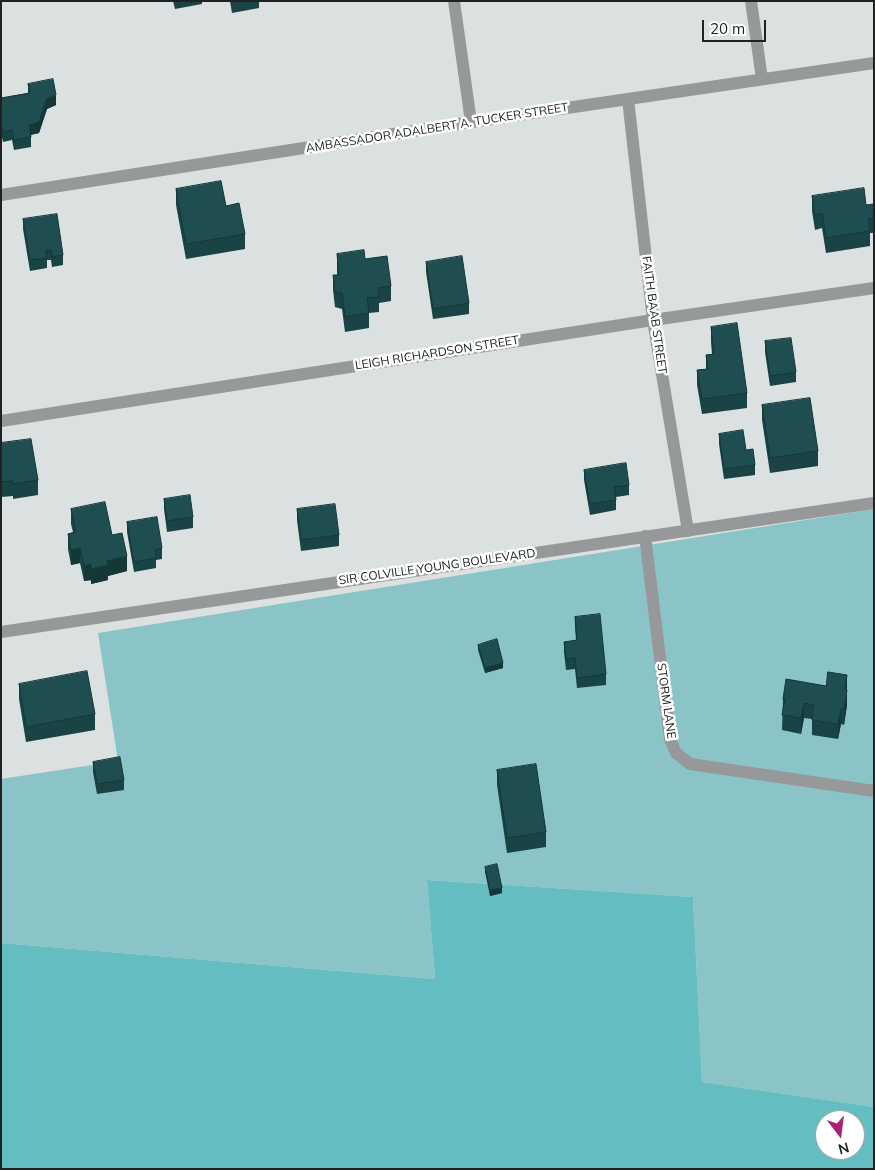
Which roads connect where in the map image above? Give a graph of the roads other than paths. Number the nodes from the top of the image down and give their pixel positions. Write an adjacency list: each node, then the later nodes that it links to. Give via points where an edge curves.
1 (454, 1): 6 (street)
2 (751, 1): 4 (street)
3 (874, 63): 4 (street, AMBASSADOR ADALBERT A. TUCKER STREET)
4 (762, 79): 5 (street, AMBASSADOR ADALBERT A. TUCKER STREET)
5 (628, 99): 6 (street, AMBASSADOR ADALBERT A. TUCKER STREET); 9 (street, FAITH BAAB STREET)
6 (471, 122): 7 (street, AMBASSADOR ADALBERT A. TUCKER STREET)
7 (1, 195)
8 (874, 288): 9 (street, LEIGH RICHARDSON STREET)
9 (653, 320): 10 (street, LEIGH RICHARDSON STREET); 12 (street, FAITH BAAB STREET)
10 (1, 421)
11 (874, 503): 12 (street, SIR COLVILLE YOUNG BOULEVARD)
12 (688, 531): 13 (street, SIR COLVILLE YOUNG BOULEVARD)
13 (645, 536): 14 (street, SIR COLVILLE YOUNG BOULEVARD); 15 (street, STORM LANE, via 670,739 676,754 690,764)
14 (1, 632)
15 (874, 791)

